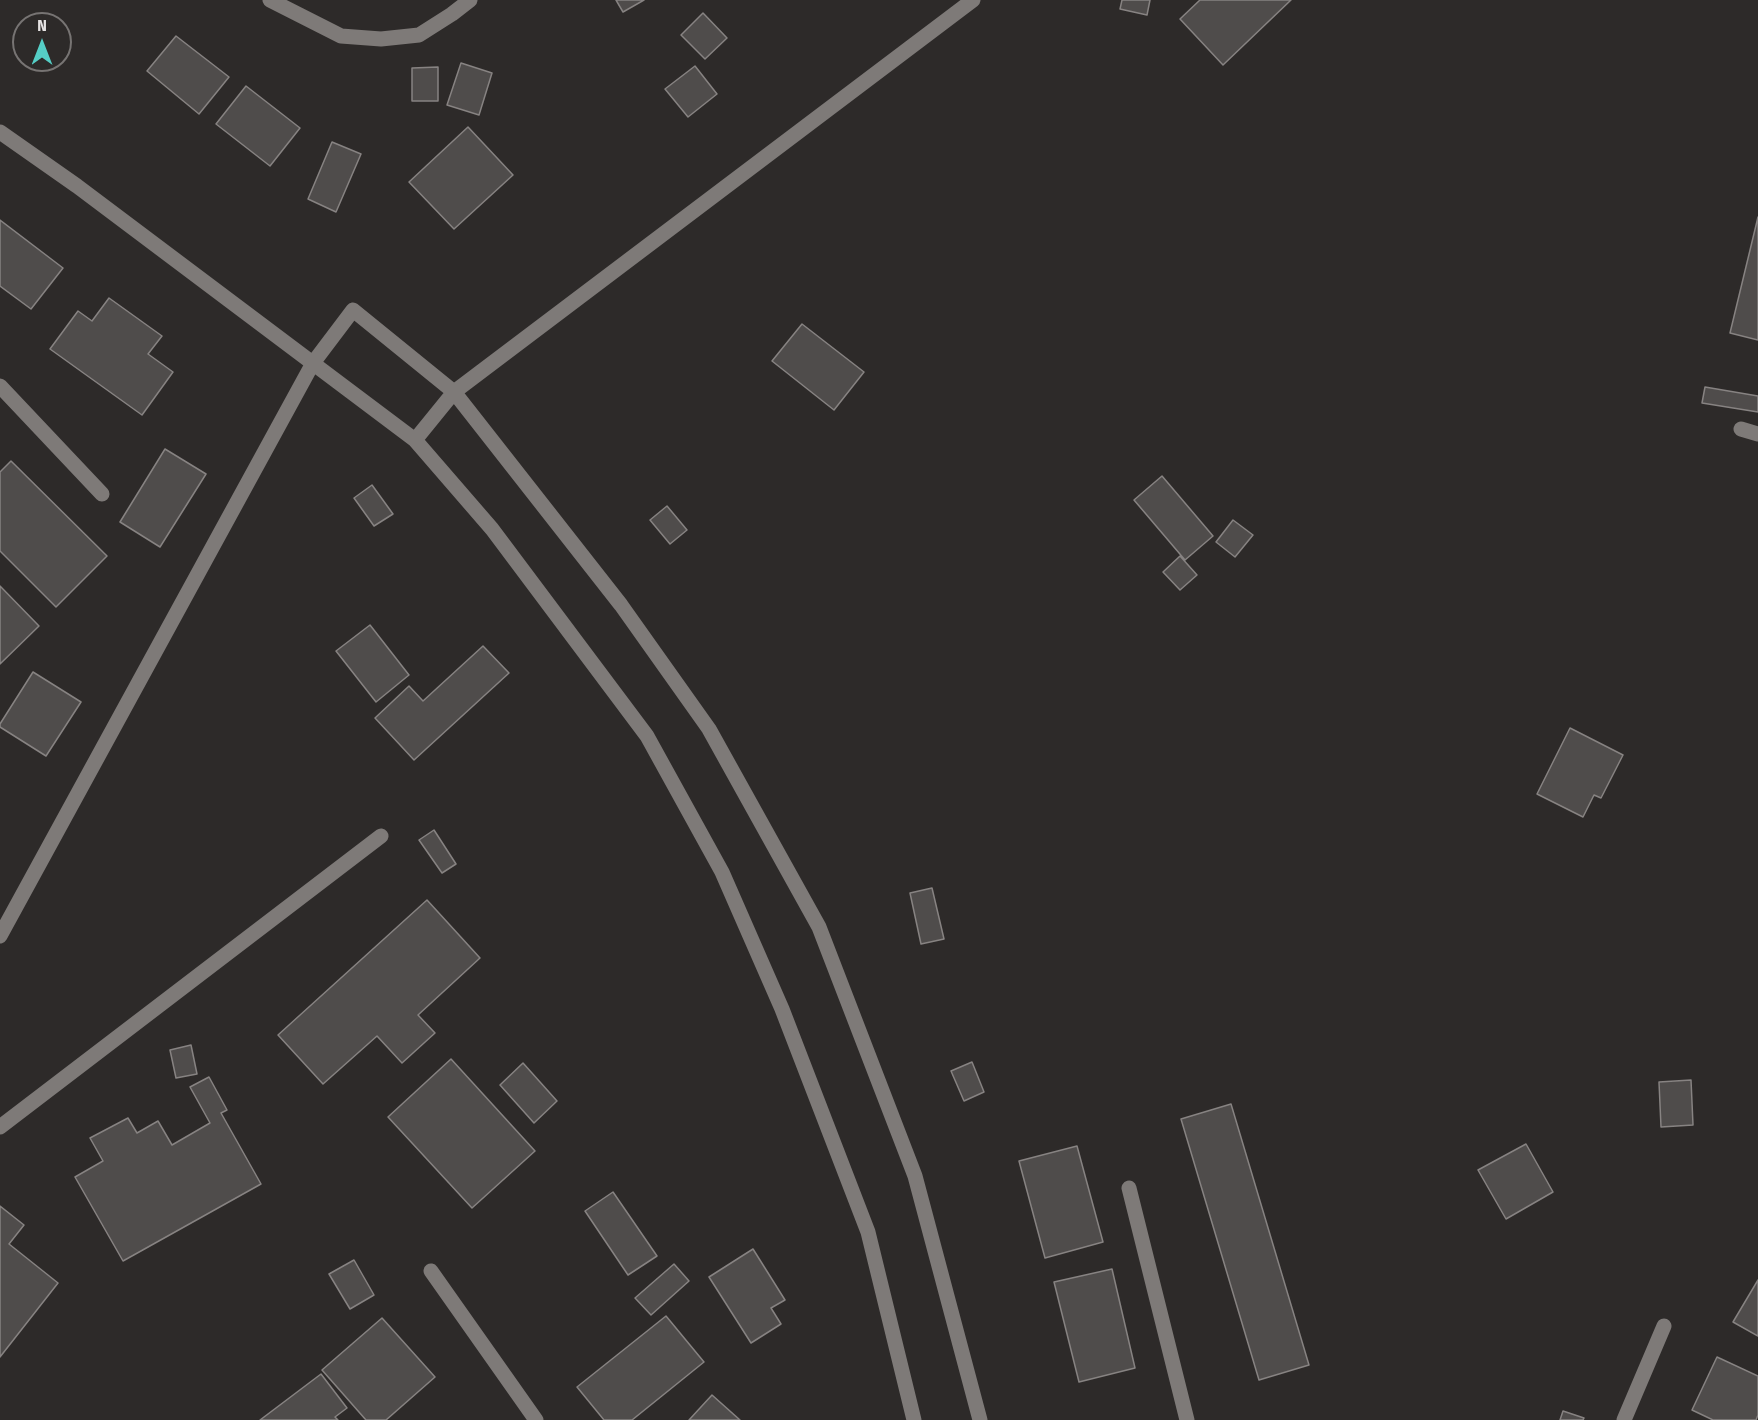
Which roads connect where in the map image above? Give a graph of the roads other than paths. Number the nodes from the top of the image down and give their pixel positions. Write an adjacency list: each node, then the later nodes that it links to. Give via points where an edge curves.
1 (270, 0): 2 (street, via 341,36 381,39 419,35)
2 (470, 0)
3 (973, 0): 7 (street)
4 (0, 132): 5 (street)
5 (313, 363): 7 (street, via 353,310); 10 (street); 13 (street)
6 (0, 386): 11 (street)
7 (454, 392): 10 (street); 20 (street, via 621,605 709,729 819,927 915,1176)
8 (1741, 429): 9 (street)
9 (1758, 434)
10 (415, 440): 19 (street, via 492,529 647,736 722,872 782,1009 868,1232)
11 (102, 494)
12 (381, 836): 14 (street)
13 (0, 936)
14 (0, 1127)
15 (1129, 1188): 21 (street)
16 (431, 1271): 18 (street)
17 (1664, 1326): 22 (street)
18 (536, 1420)
19 (914, 1420)
20 (980, 1420)
21 (1187, 1420)
22 (1624, 1420)

